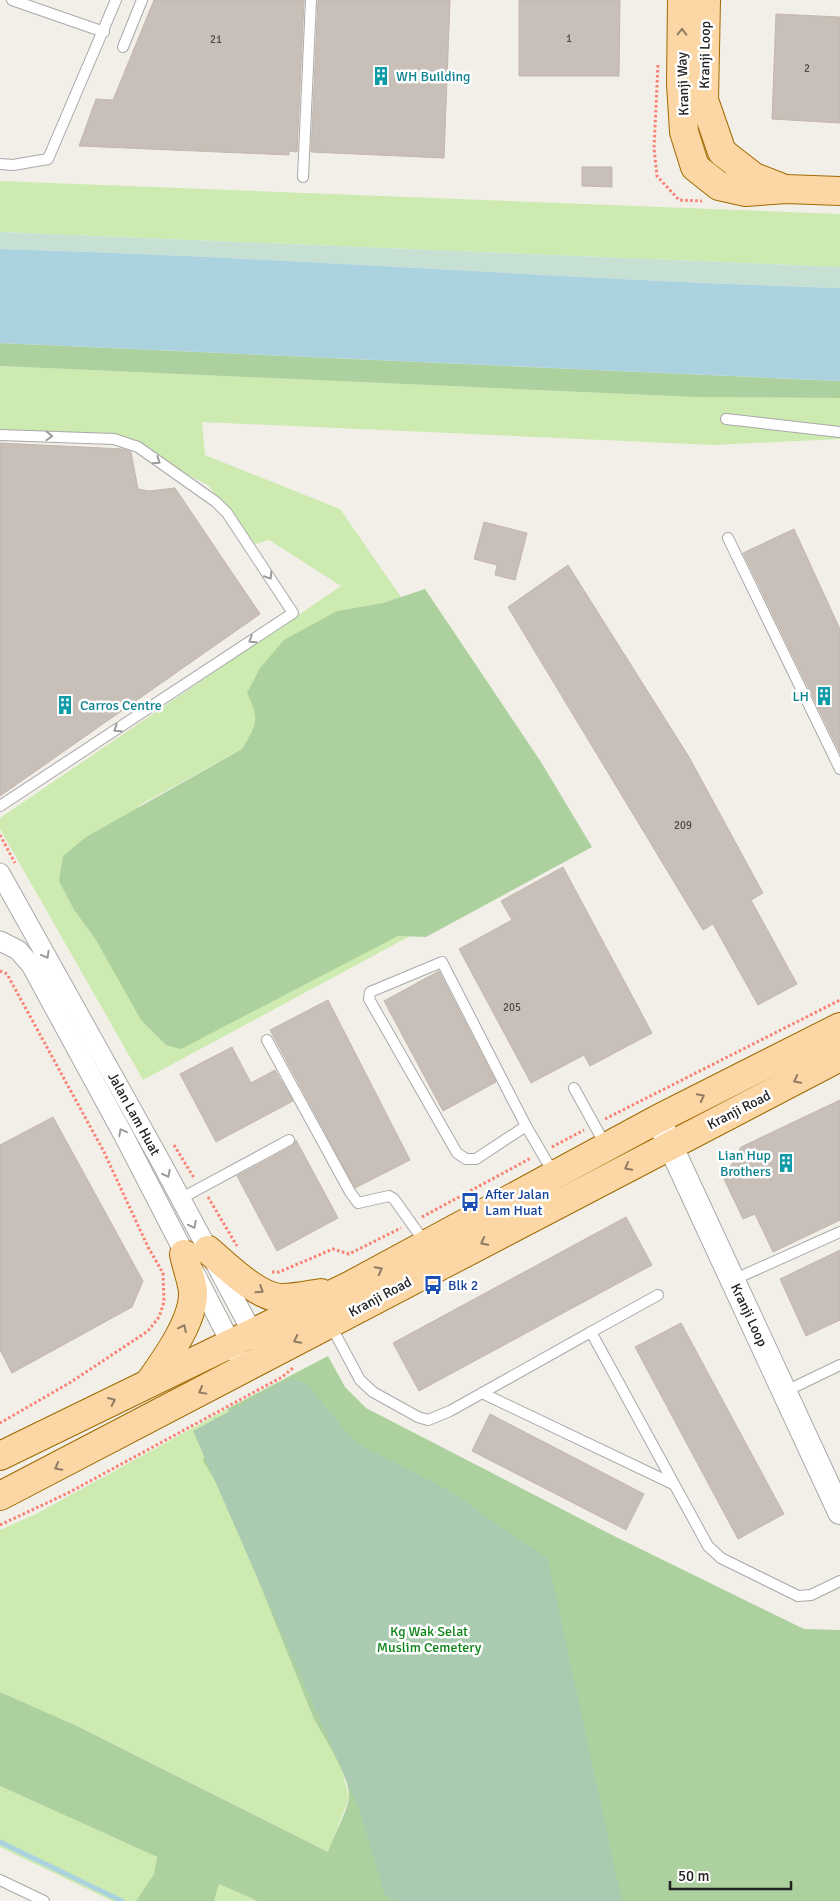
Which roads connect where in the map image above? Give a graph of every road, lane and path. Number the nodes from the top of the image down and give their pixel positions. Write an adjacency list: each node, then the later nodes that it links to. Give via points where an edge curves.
1 (12, 0): 7 (lane)
2 (116, 0): 7 (lane)
3 (142, 0): 8 (lane)
4 (311, 0): 11 (lane)
5 (682, 0): 10 (main road, Kranji Way, one-way to 5, via 684,132)
6 (706, 0): 12 (main road, Kranji Loop, via 704,100 722,152 754,177)
7 (104, 32): 9 (lane, via 48,159)
8 (122, 47)
9 (0, 164)
10 (695, 167): 12 (main road, Kranji Loop, via 719,186 746,192)
11 (303, 177)
12 (786, 189): 13 (main road, Kranji Loop)
13 (840, 191)
14 (726, 419): 15 (lane)
15 (840, 432)
16 (0, 435): 19 (lane, one-way to 19, via 114,439 138,448 216,502 293,613)
17 (728, 538): 18 (lane)
18 (840, 770)
19 (0, 806)
20 (0, 835): 21 (path)
21 (19, 869)
22 (0, 873): 39 (street, Jalan Lam Huat, one-way to 39)
23 (0, 941): 44 (street, Jalan Lam Huat, one-way to 23, via 124,1136 31,966 18,950)
24 (0, 971): 56 (path, via 6,974 104,1152 163,1273 164,1302 159,1317 148,1331 71,1382)
25 (840, 1000): 32 (path)
26 (840, 1027): 30 (main road, Kranji Road, one-way to 26)
27 (267, 1040): 40 (lane, via 354,1198 358,1203 389,1196 394,1198)
28 (840, 1057): 35 (main road, Kranji Road, one-way to 35)
29 (574, 1088): 32 (lane)
30 (658, 1119): 32 (main road, Kranji Road); 35 (street, Kranji Loop)
31 (526, 1126): 31 (lane, via 476,1159 466,1159 457,1153 369,999 370,992 442,962); 36 (lane)
32 (600, 1136): 36 (path); 37 (main road, Kranji Road)
33 (170, 1140): 38 (path)
34 (289, 1140): 38 (lane)
35 (671, 1144): 46 (street, Kranji Loop); 49 (main road, Kranji Road, one-way to 49)
36 (542, 1152): 37 (lane); 40 (path)
37 (556, 1175): 42 (main road, Kranji Road)
38 (202, 1187): 39 (lane); 43 (path)
39 (180, 1199): 44 (street, Jalan Lam Huat, one-way to 44)
40 (411, 1223): 42 (lane); 45 (path, via 349,1254 333,1248 279,1272)
41 (840, 1232): 46 (lane)
42 (427, 1245): 47 (main road, Kranji Road, one-way to 42)
43 (241, 1251)
44 (196, 1252): 47 (main road, one-way to 47, via 268,1295 282,1298); 51 (street, Jalan Lam Huat); 53 (main road, one-way to 44, via 186,1324 193,1293)
45 (265, 1270)
46 (733, 1280): 54 (street, Kranji Loop)
47 (336, 1292): 51 (main road, Kranji Road)
48 (658, 1295): 50 (lane)
49 (330, 1324): 51 (main road, Kranji Road, one-way to 51); 55 (lane, via 360,1380 373,1392 418,1417 436,1418)
50 (591, 1332): 55 (lane); 59 (lane)
51 (248, 1351): 53 (main road, Kranji Road); 60 (main road, Kranji Road, one-way to 60)
52 (840, 1365): 54 (lane)
53 (148, 1384): 57 (main road, Kranji Road, one-way to 53)
54 (784, 1392): 61 (street, Kranji Loop)
55 (482, 1393): 59 (lane)
56 (0, 1423)
57 (0, 1456)
58 (0, 1462): 60 (main road)
59 (672, 1484): 62 (lane, via 698,1532 721,1558 798,1596 811,1595)
60 (10, 1492)
61 (840, 1512)
62 (840, 1580)
63 (0, 1880): 64 (lane)
64 (44, 1901)

